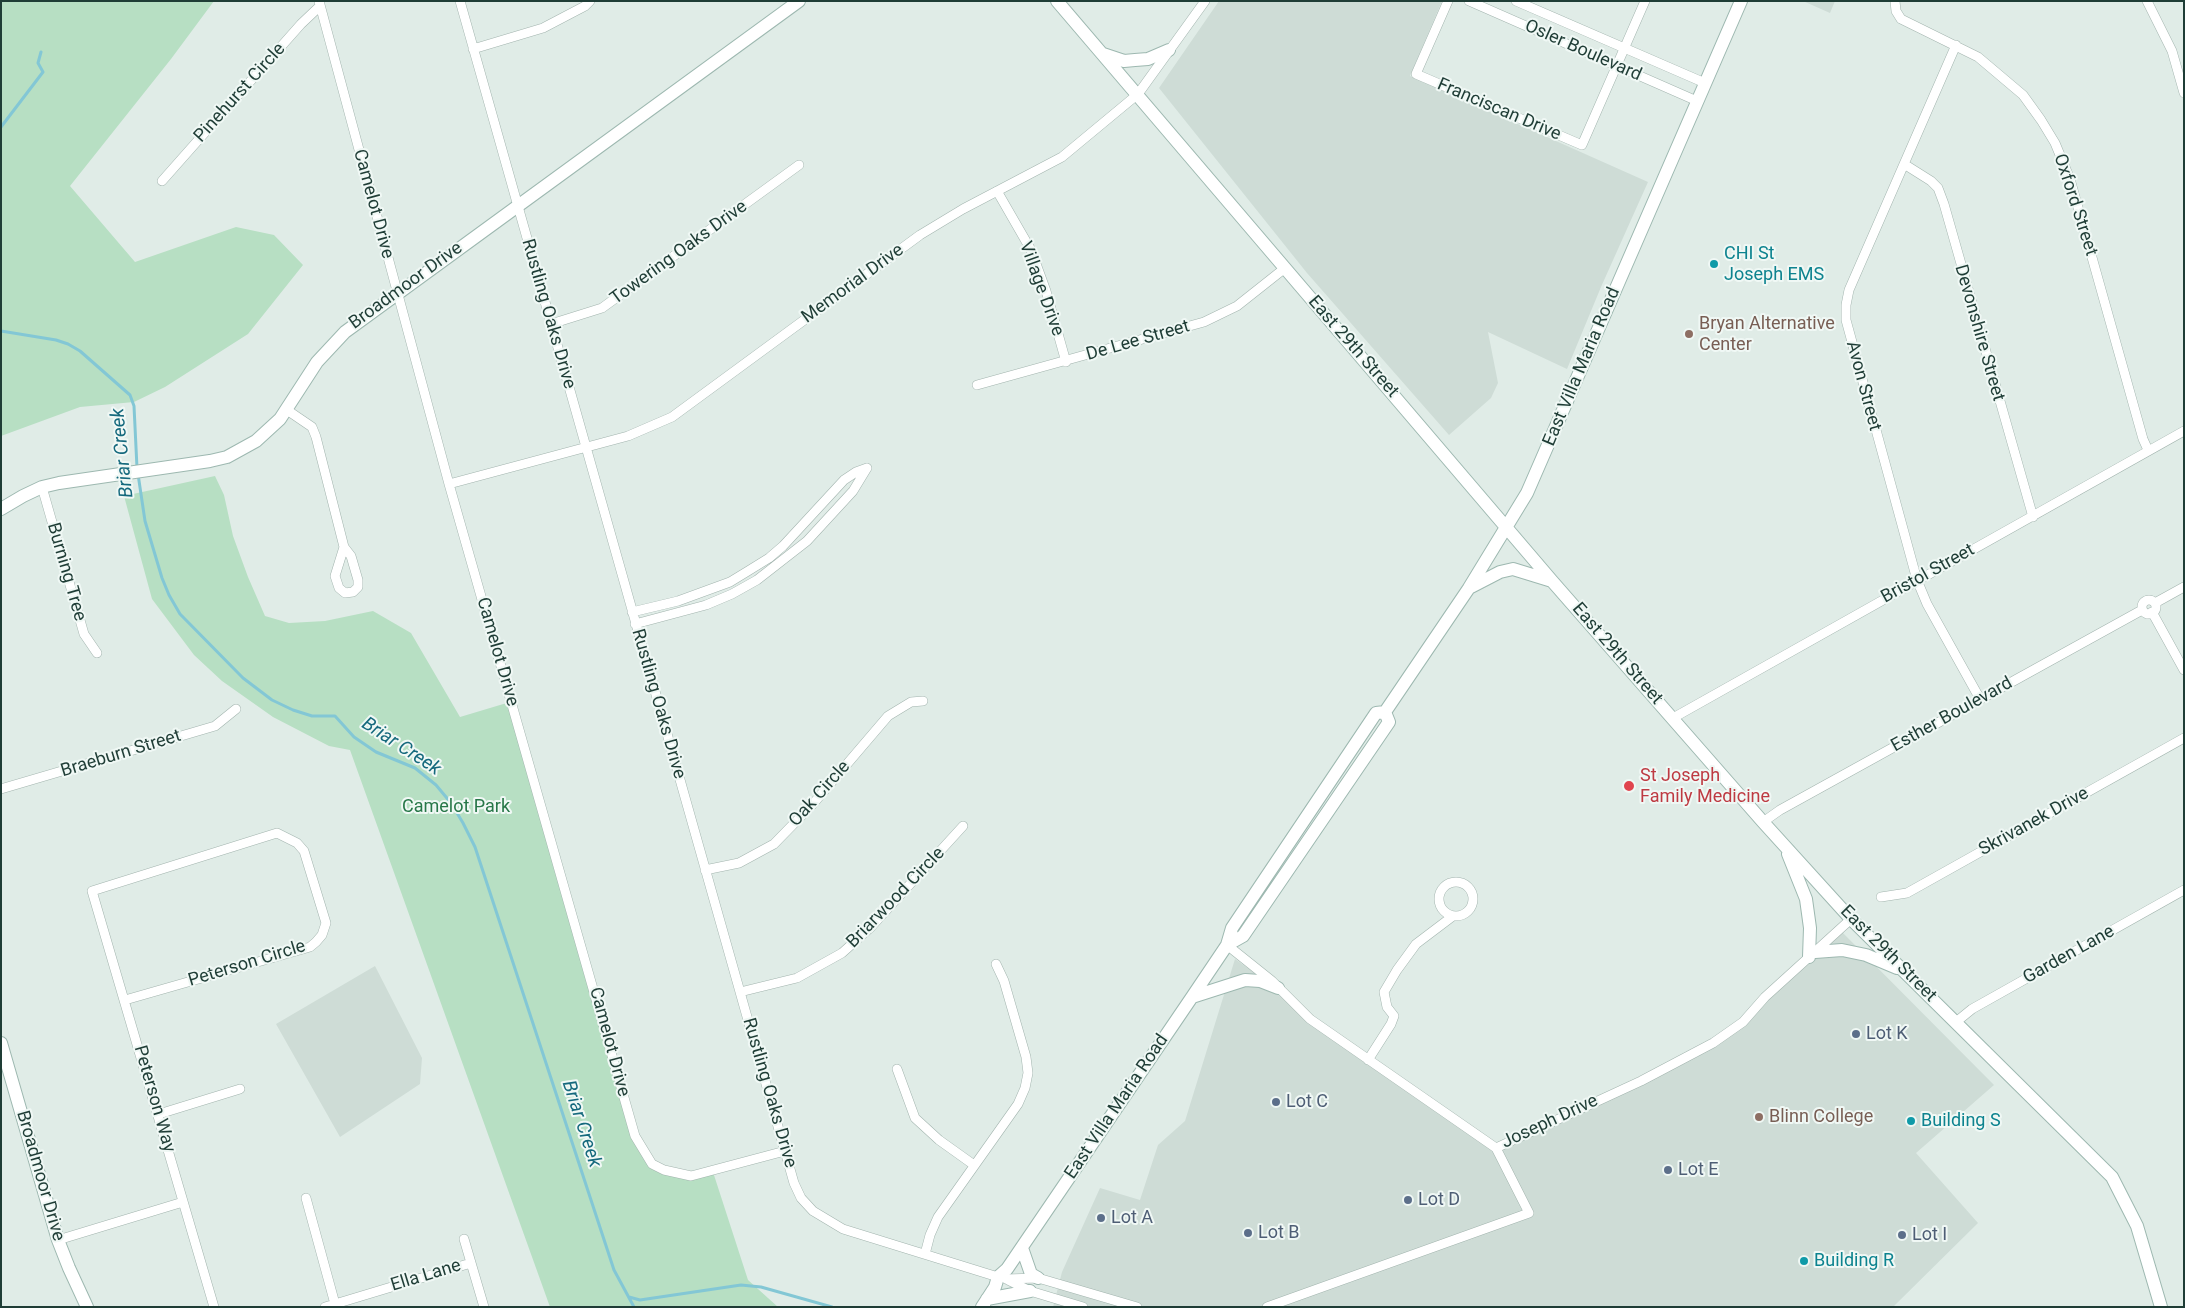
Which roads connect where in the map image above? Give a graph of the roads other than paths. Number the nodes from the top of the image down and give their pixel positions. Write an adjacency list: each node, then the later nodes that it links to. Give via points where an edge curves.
1 (460, 1): 16 (street, Rustling Oaks Drive)
2 (590, 1): 16 (street, via 543,28)
3 (799, 1): 28 (main road, Broadmoor Drive)
4 (1057, 1): 18 (main road, East 29th Street)
5 (1205, 1): 17 (street, Memorial Drive)
6 (1448, 1): 19 (street, Franciscan Drive, via 1416,74 1582,145)
7 (1469, 1): 19 (street, Osler Boulevard)
8 (1516, 1): 15 (street, Osler Boulevard)
9 (1645, 1): 15 (street)
10 (1740, 1): 20 (main road, East Villa Maria Road)
11 (1895, 1): 14 (street, Oxford Street, via 1901,19)
12 (2147, 1): 22 (street, via 2172,51)
13 (320, 4): 26 (street, Pinehurst Circle); 30 (street, Camelot Drive)
14 (1956, 45): 24 (street, Avon Street); 37 (street, Oxford Street, via 1978,57 2023,95 2055,143 2070,179)
15 (1625, 48): 19 (street); 20 (street, Osler Boulevard)
16 (474, 49): 28 (street, Rustling Oaks Drive)
17 (1169, 50): 18 (main road, via 1148,59 1124,61); 21 (street, Memorial Drive)
18 (1103, 54): 21 (main road, East 29th Street)
19 (1617, 66): 23 (street, Osler Boulevard)
20 (1705, 83): 23 (main road, East Villa Maria Road)
21 (1138, 94): 27 (street, Memorial Drive, via 1062,157); 29 (main road, East 29th Street)
22 (2184, 94)
23 (1697, 101): 42 (main road, East Villa Maria Road, via 1527,493)
24 (1904, 164): 41 (street, Devonshire Street, via 1932,180 1944,204); 46 (street, Avon Street, via 1850,290 1846,320)
25 (799, 165): 31 (street, Towering Oaks Drive, via 602,308)
26 (162, 181)
27 (997, 192): 32 (street, Village Drive, via 1031,250); 36 (street, Memorial Drive, via 920,235 672,417 643,431)
28 (518, 206): 30 (main road, Broadmoor Drive); 31 (street, Rustling Oaks Drive)
29 (1285, 268): 32 (street, De Lee Street, via 1237,306 1204,322); 42 (main road, East 29th Street)
30 (397, 293): 34 (main road, Broadmoor Drive, via 329,347); 38 (street, Camelot Drive)
31 (551, 324): 36 (street, Rustling Oaks Drive)
32 (1066, 362): 33 (street, De Lee Street)
33 (976, 385)
34 (287, 410): 39 (main road, Broadmoor Drive, via 256,441 227,456); 44 (street, via 312,427)
35 (2184, 432): 37 (street, Bristol Street)
36 (586, 448): 38 (street, Memorial Drive); 51 (street, Rustling Oaks Drive)
37 (2148, 450): 41 (street, Bristol Street)
38 (449, 484): 85 (street, Camelot Drive, via 635,1136 652,1164 691,1176)
39 (42, 487): 40 (main road, Broadmoor Drive); 53 (street, Burning Tree, via 84,634)
40 (1, 509)
41 (2032, 517): 46 (street, Bristol Street)
42 (1507, 527): 47 (main road, East 29th Street); 49 (main road, East Villa Maria Road)
43 (783, 546): 45 (street); 45 (street, via 844,480 868,468 853,491); 51 (street, via 730,582 678,601)
44 (344, 547): 44 (street, via 335,576 339,588 345,593 358,588 358,580)
45 (790, 554): 52 (street, via 757,580 732,594 706,605)
46 (1917, 580): 55 (street, Avon Street); 58 (street, Bristol Street)
47 (1552, 581): 49 (main road, via 1513,568); 58 (main road, East 29th Street)
48 (2184, 587): 50 (street)
49 (1469, 588): 70 (main road, East Villa Maria Road, via 1385,712 1388,722 1243,936)
50 (2154, 608): 54 (street); 55 (street, Esther Boulevard, via 2151,600 2145,602 2142,610)
51 (632, 612): 52 (street, Rustling Oaks Drive)
52 (635, 624): 64 (street, Rustling Oaks Drive)
53 (97, 652)
54 (2184, 670)
55 (1980, 699): 61 (street, Esther Boulevard)
56 (923, 701): 64 (street, Oak Circle, via 911,702 888,716 774,844 739,863)
57 (236, 710): 60 (street, Braeburn Street, via 215,726)
58 (1673, 718): 61 (main road, East 29th Street)
59 (2184, 738): 67 (street, Skrivanek Drive, via 1906,892)
60 (1, 789)
61 (1763, 822): 63 (main road, East 29th Street)
62 (963, 826): 75 (street, Briarwood Circle, via 871,927 842,953 797,978)
63 (1786, 847): 69 (main road, East 29th Street); 71 (main road, via 1806,899)
64 (705, 870): 75 (street, Rustling Oaks Drive)
65 (2184, 890): 78 (street, Garden Lane, via 1972,1009)
66 (92, 891): 77 (street, Peterson Way); 77 (street, Peterson Circle, via 277,833 297,843 304,851 326,923 322,935 310,947)
67 (1881, 897)
68 (1453, 916): 80 (street, via 1416,944 1384,992 1386,1007 1394,1016)
69 (1851, 919): 71 (street, Joseph Drive); 73 (main road, East 29th Street)
70 (1227, 944): 74 (street, Joseph Drive); 76 (main road, East Villa Maria Road)
71 (1812, 955): 73 (main road, via 1842,950 1866,955); 84 (street, Joseph Drive, via 1765,996 1743,1022 1713,1043)
72 (996, 964): 86 (street, via 1021,1038 1028,1073 1018,1104)
73 (1904, 971): 78 (main road, East 29th Street)
74 (1278, 988): 76 (main road, via 1260,981 1245,980); 80 (street, Joseph Drive, via 1310,1019)
75 (740, 992): 85 (street, Rustling Oaks Drive)
76 (1192, 997): 91 (main road, East Villa Maria Road)
77 (125, 1000): 83 (street, Peterson Way)
78 (1956, 1022): 106 (main road, East 29th Street, via 2112,1177 2137,1226)
79 (1, 1043): 90 (main road, Broadmoor Drive)
80 (1368, 1060): 84 (street, Joseph Drive)
81 (897, 1069): 86 (street, via 915,1118)
82 (240, 1089): 83 (street)
83 (159, 1114): 88 (street, Peterson Way)
84 (1496, 1148): 105 (street, via 1529,1213)
85 (786, 1151): 92 (street, Rustling Oaks Drive, via 794,1183 801,1198 813,1211 844,1229)
86 (974, 1165): 92 (street, via 938,1217)
87 (306, 1198): 98 (street)
88 (183, 1202): 90 (street); 100 (street, Peterson Way)
89 (464, 1239): 93 (street)
90 (58, 1240): 99 (main road, Broadmoor Drive)
91 (1022, 1248): 94 (main road, East Villa Maria Road); 95 (main road, via 1031,1274)
92 (925, 1254): 94 (street, Rustling Oaks Drive)
93 (471, 1263): 98 (street, Ella Lane); 102 (street)
94 (1002, 1278): 95 (street); 96 (street); 97 (main road, East Villa Maria Road)
95 (1038, 1278): 104 (street)
96 (1030, 1291): 97 (main road); 103 (street)
97 (984, 1303)
98 (335, 1304): 101 (street, Ella Lane)
99 (84, 1306)
100 (214, 1307)
101 (325, 1307)
102 (484, 1307)
103 (1083, 1307)
104 (1137, 1307)
105 (1267, 1307)
106 (2161, 1307)

